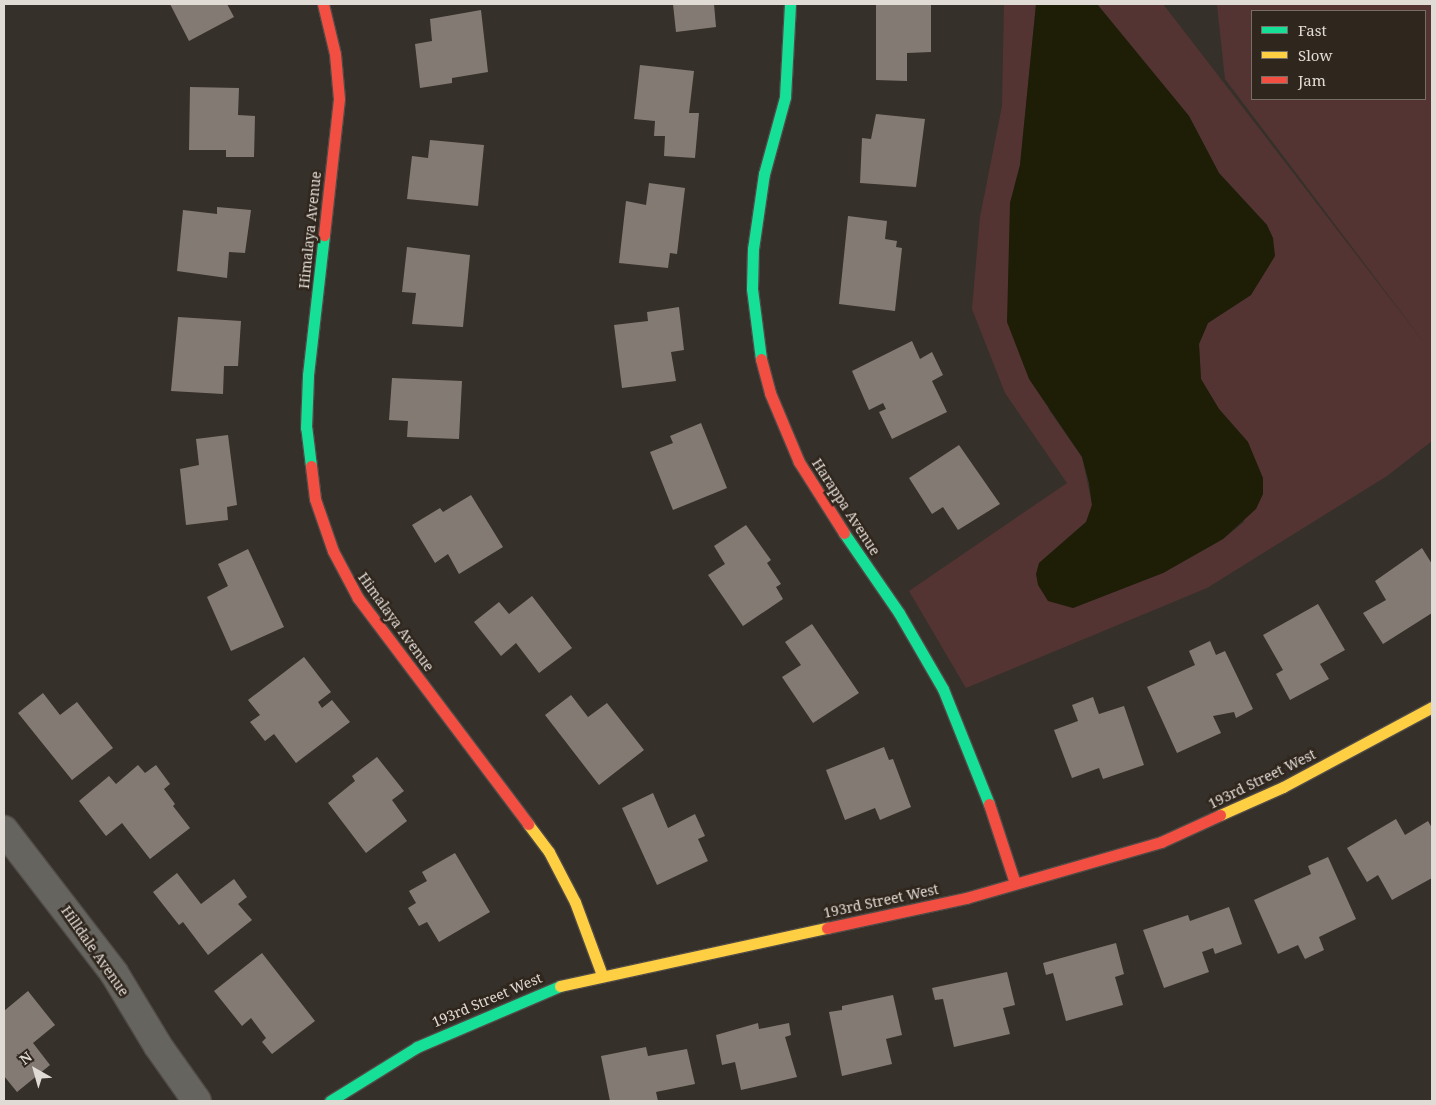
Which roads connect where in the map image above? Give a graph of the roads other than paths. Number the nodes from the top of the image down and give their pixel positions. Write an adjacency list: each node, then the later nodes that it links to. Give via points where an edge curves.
1 (323, 4): 6 (street, Himalaya Avenue, via 335,54 339,99 308,375 306,428 315,499 332,551 358,598 549,852 575,902)
2 (790, 4): 5 (street, Harappa Avenue, via 785,97 764,174 753,249 752,289 760,359 770,394 799,462 818,496 899,613 943,689 976,767)
3 (1432, 707): 5 (street, 193rd Street West, via 1230,813 1152,845)
4 (4, 830): 7 (street, Hilldale Avenue, via 108,965 158,1046)
5 (1015, 883): 6 (street, 193rd Street West, via 869,920)
6 (602, 975): 8 (street, 193rd Street West, via 562,985 454,1029 417,1047)
7 (197, 1101)
8 (330, 1101)

